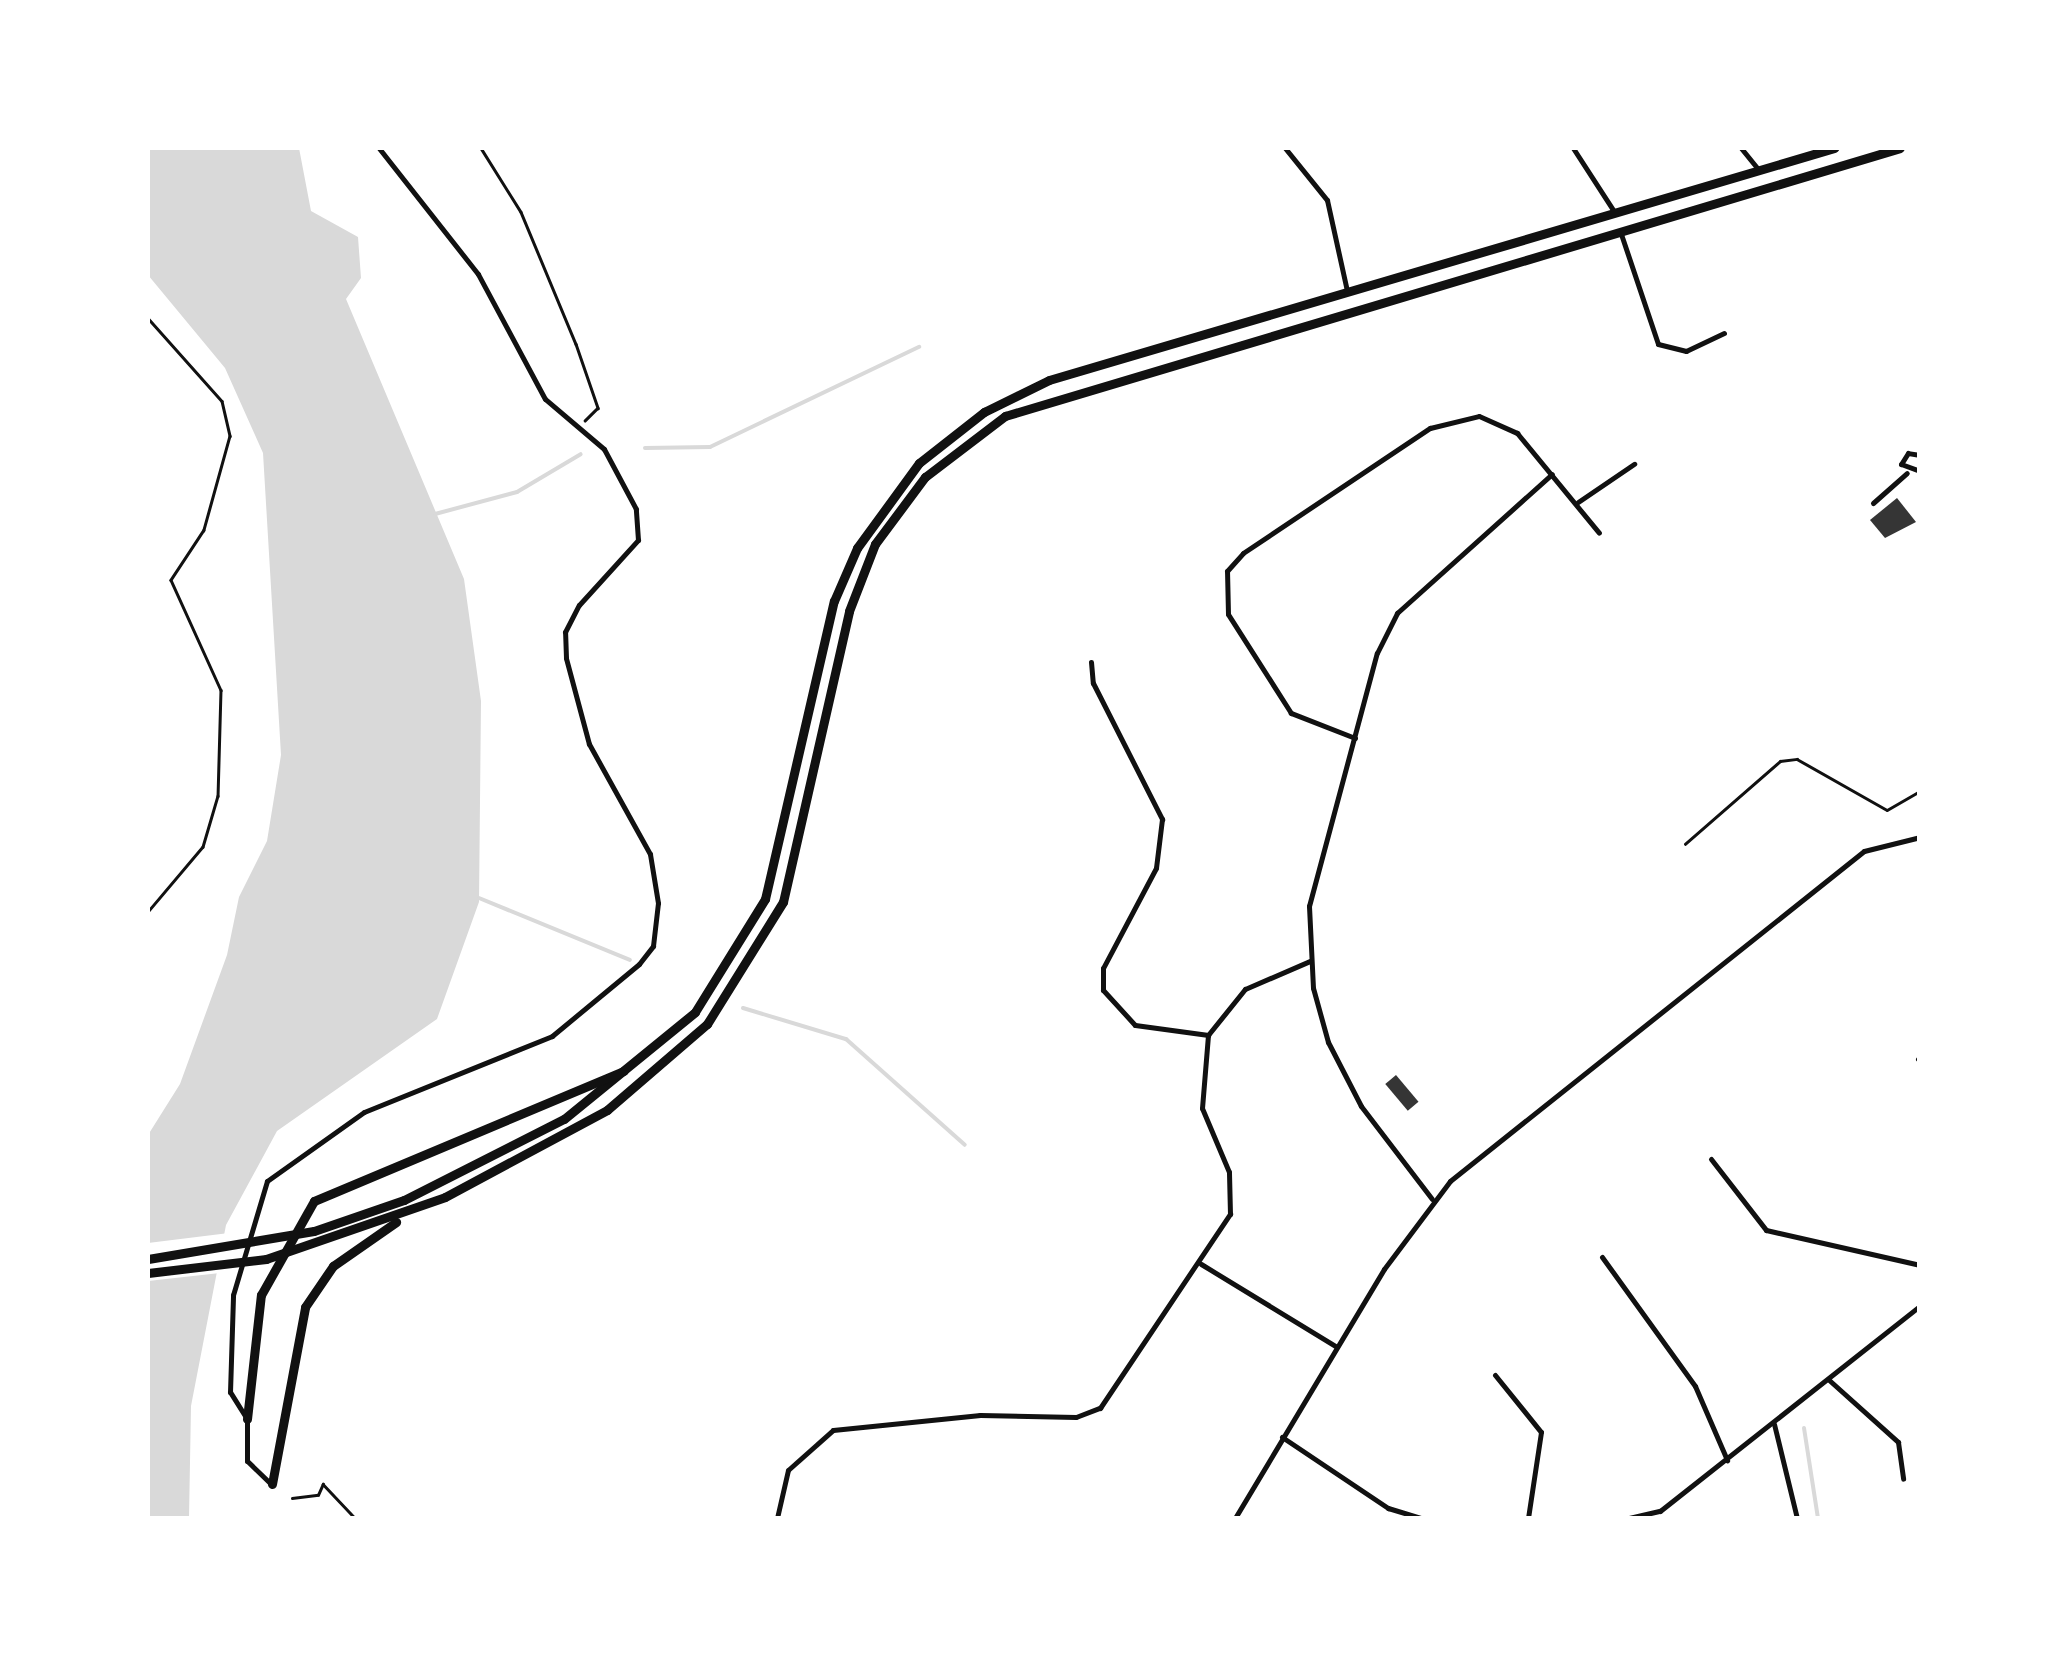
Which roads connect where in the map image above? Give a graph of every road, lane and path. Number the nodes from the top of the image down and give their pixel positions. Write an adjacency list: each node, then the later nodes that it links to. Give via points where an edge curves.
1 (379, 148): 15 (street, via 450,232 546,399)
2 (481, 148): 15 (path, via 521,212 598,408)
3 (1285, 148): 11 (street, via 1327,200)
4 (1573, 148): 9 (street)
5 (1741, 148): 8 (street)
6 (1834, 148): 8 (highway)
7 (1900, 148): 10 (highway)
8 (1759, 170): 9 (highway)
9 (1615, 212): 10 (highway); 11 (highway)
10 (1620, 230): 12 (highway); 14 (street, via 1658,344 1686,351)
11 (1346, 291): 12 (highway); 32 (highway, via 1049,380 984,412 919,463 871,523 834,601 765,899 718,983)
12 (1351, 310): 35 (highway, via 1032,402 925,477 860,576 796,861 741,981 707,1024 607,1110)
13 (148, 318): 29 (path, via 218,395 230,436 204,530 171,580 220,690 218,796 204,847)
14 (1724, 334)
15 (577, 428): 45 (street, via 622,473 636,510 638,540 565,632 589,744 650,854 653,946 552,1036 364,1112 267,1181 233,1295 230,1392)
16 (1920, 456): 19 (street, via 1902,457)
17 (1634, 464): 21 (street)
18 (1920, 471): 19 (street)
19 (1907, 473): 22 (street)
20 (1552, 474): 21 (street); 25 (street, via 1397,614); 25 (street, via 1501,423 1456,418 1227,572 1228,614 1291,713)
21 (1578, 502): 23 (street)
22 (1873, 503)
23 (1599, 533)
24 (1091, 662): 31 (street, via 1162,820 1156,868 1104,968 1103,990 1135,1025)
25 (1355, 738): 30 (street, via 1309,906)
26 (1920, 791): 28 (path, via 1886,810 1797,759 1780,761)
27 (1920, 837): 34 (street, via 1864,852)
28 (1685, 844)
29 (148, 912)
30 (1310, 961): 31 (street, via 1245,989); 34 (street, via 1328,1042 1362,1106)
31 (1208, 1035): 38 (street, via 1202,1108 1233,1196)
32 (644, 1060): 37 (highway, via 500,1155 336,1226); 45 (highway, via 522,1121 314,1201 261,1295)
33 (1711, 1159): 39 (street, via 1766,1230)
34 (1432, 1199): 42 (street)
35 (415, 1210): 40 (highway, via 266,1259); 50 (highway, via 334,1266 305,1306)
36 (1602, 1257): 48 (street, via 1695,1386)
37 (148, 1259)
38 (1201, 1264): 42 (street); 53 (street, via 1100,1408 1076,1418 980,1415 833,1430 788,1470)
39 (1920, 1265)
40 (148, 1273)
41 (1920, 1306): 44 (street)
42 (1337, 1348): 47 (street)
43 (1494, 1375): 56 (street, via 1541,1432)
44 (1829, 1380): 46 (street); 49 (street, via 1898,1442)
45 (247, 1418): 50 (street, via 247,1462)
46 (1774, 1424): 48 (street); 58 (street)
47 (1282, 1437): 54 (street); 55 (street, via 1388,1508)
48 (1727, 1460): 57 (street, via 1660,1511)
49 (1904, 1478)
50 (272, 1484)
51 (292, 1498): 52 (path, via 318,1495 323,1484)
52 (354, 1518)
53 (777, 1518)
54 (1235, 1518)
55 (1421, 1518)
56 (1528, 1518)
57 (1629, 1518)
58 (1797, 1518)

